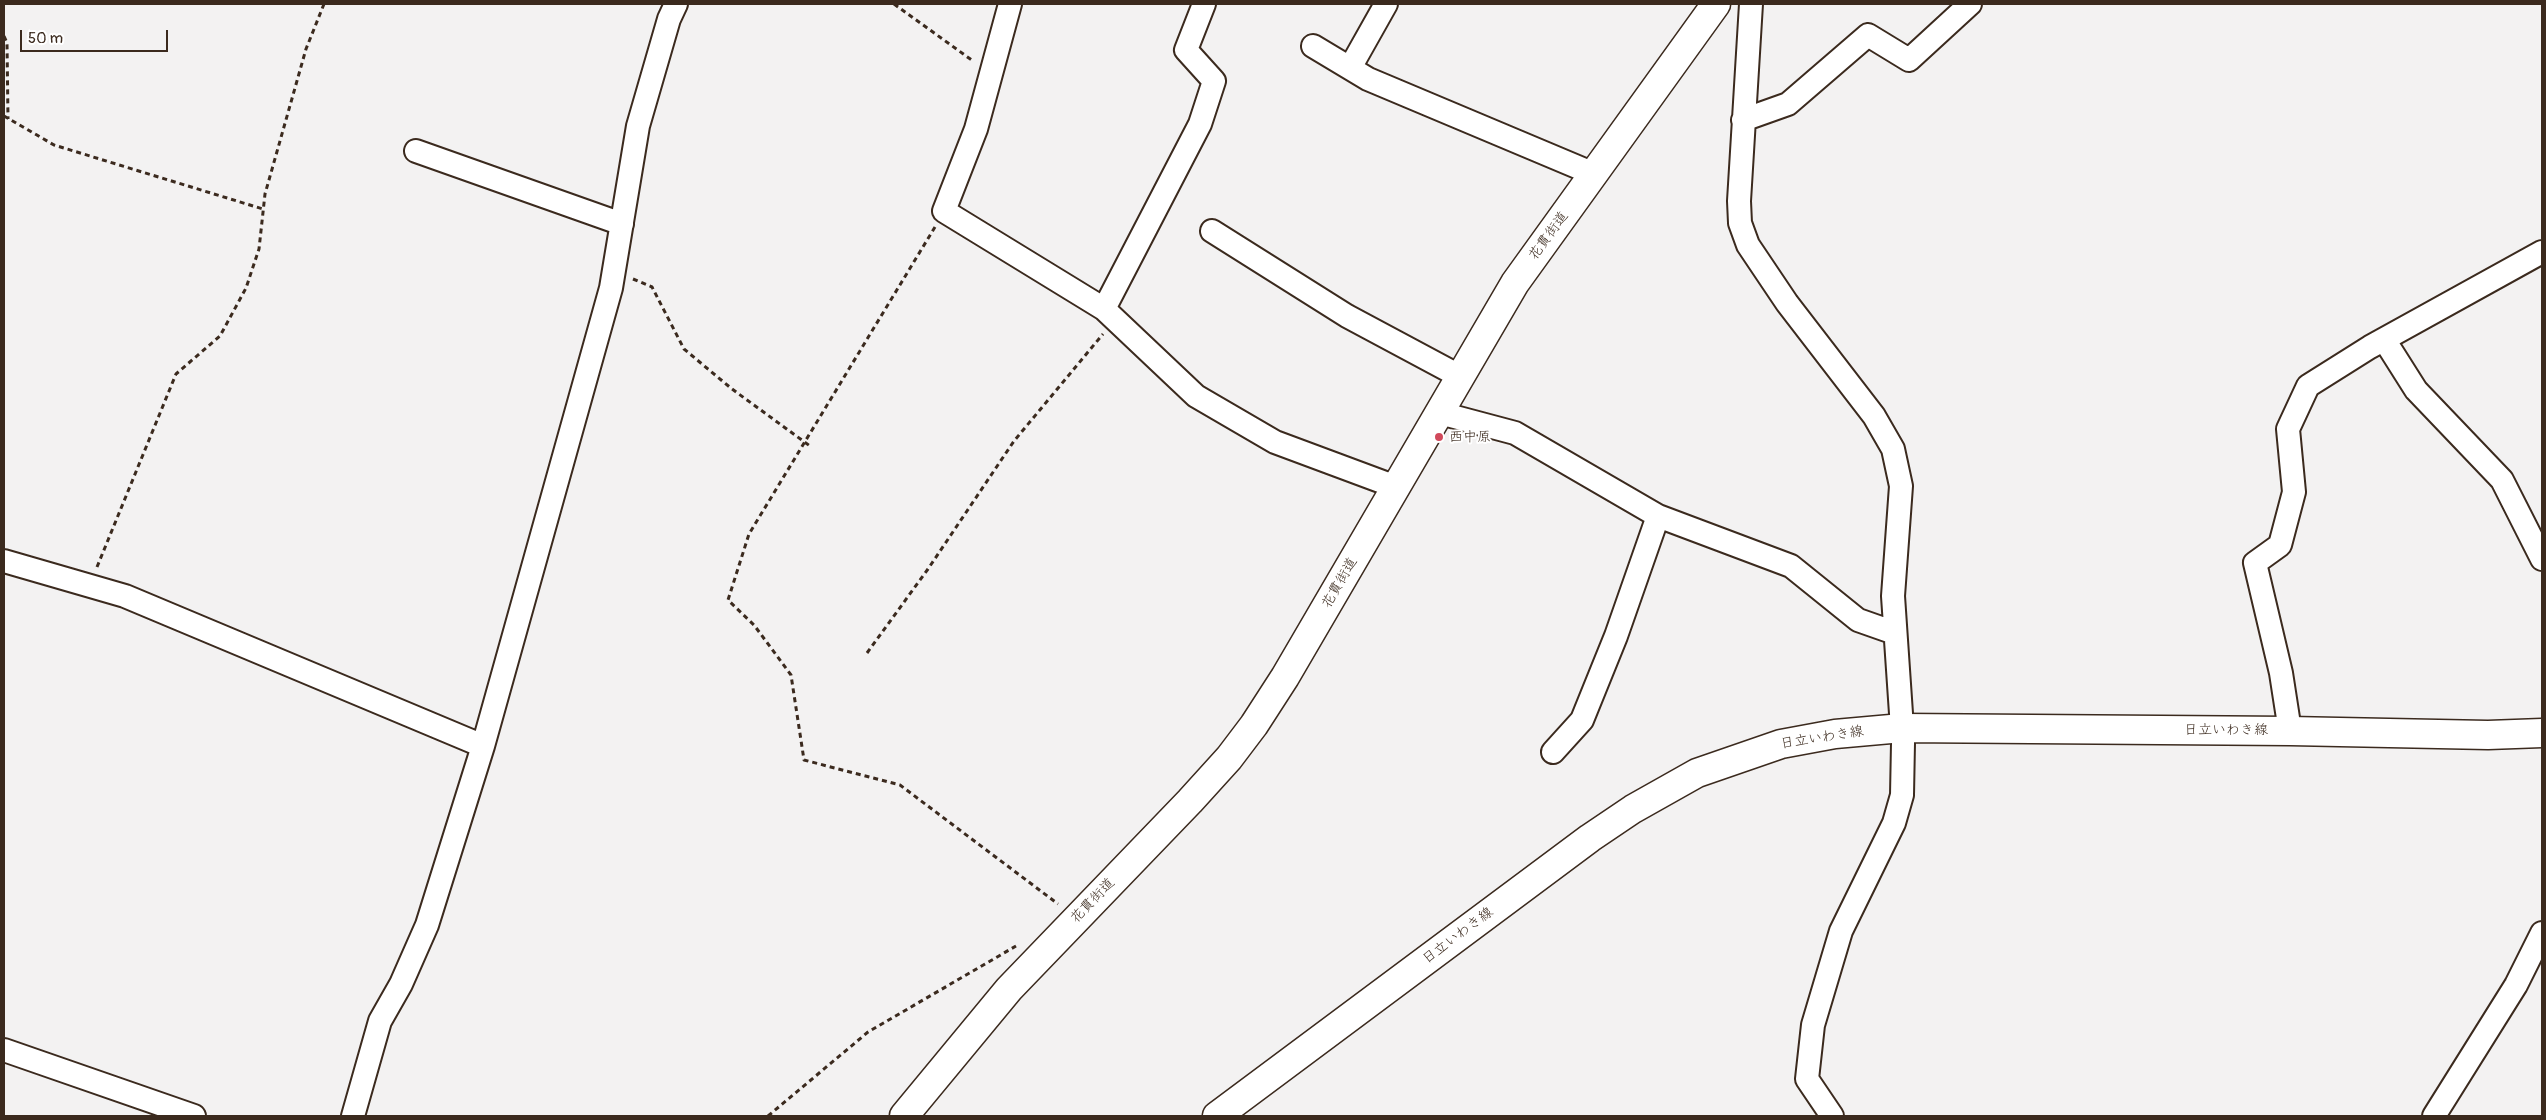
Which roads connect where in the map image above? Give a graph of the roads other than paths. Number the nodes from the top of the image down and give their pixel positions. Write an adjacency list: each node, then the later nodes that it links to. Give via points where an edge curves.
1 (676, 4): 13 (street, via 638,126)
2 (1010, 4): 16 (street, via 976,129 944,211)
3 (1204, 4): 16 (street, via 1186,50 1214,81 1200,124)
4 (1386, 4): 9 (street)
5 (1716, 4): 12 (main road, 花貫街道)
6 (1751, 4): 10 (street)
7 (1970, 4): 10 (street, via 1908,60 1868,34 1788,104)
8 (1313, 46): 9 (street)
9 (1350, 68): 12 (street, via 1368,79)
10 (1744, 120): 24 (street, via 1739,201 1740,223 1748,245 1787,303 1874,416 1893,450 1900,472 1902,486 1893,596)
11 (416, 151): 13 (street)
12 (1594, 174): 18 (main road, 花貫街道, via 1515,283)
13 (622, 224): 28 (street, via 614,271)
14 (1212, 231): 18 (street, via 1346,316)
15 (2542, 252): 17 (street)
16 (1110, 314): 20 (street, via 1196,396 1275,442)
17 (2385, 341): 22 (street, via 2416,390 2502,480); 26 (street, via 2308,386 2288,430 2294,492 2280,545 2255,563 2281,673)
18 (1460, 377): 19 (main road, 花貫街道)
19 (1440, 413): 20 (main road, 花貫街道); 21 (street, via 1515,433)
20 (1396, 487): 34 (main road, 花貫街道, via 1254,725 1230,758 1003,996)
21 (1658, 516): 24 (street, via 1791,566 1858,620); 29 (street, via 1616,636 1582,720)
22 (2542, 559)
23 (4, 561): 28 (street, via 125,596)
24 (1895, 633): 25 (street)
25 (1902, 728): 26 (main road, 日立いわき線); 35 (main road, 日立いわき線, via 1836,734 1780,744 1706,769 1666,790 1590,838); 36 (street, via 1902,795 1894,823 1841,931 1813,1024 1806,1079)
26 (2290, 731): 27 (main road, 日立いわき線)
27 (2542, 733)
28 (483, 746): 33 (street, via 427,925 401,984 380,1021)
29 (1553, 752)
30 (2542, 933): 37 (street, via 2516,985)
31 (4, 1050): 32 (street)
32 (194, 1116)
33 (353, 1116)
34 (904, 1116)
35 (1217, 1116)
36 (1832, 1116)
37 (2434, 1116)

